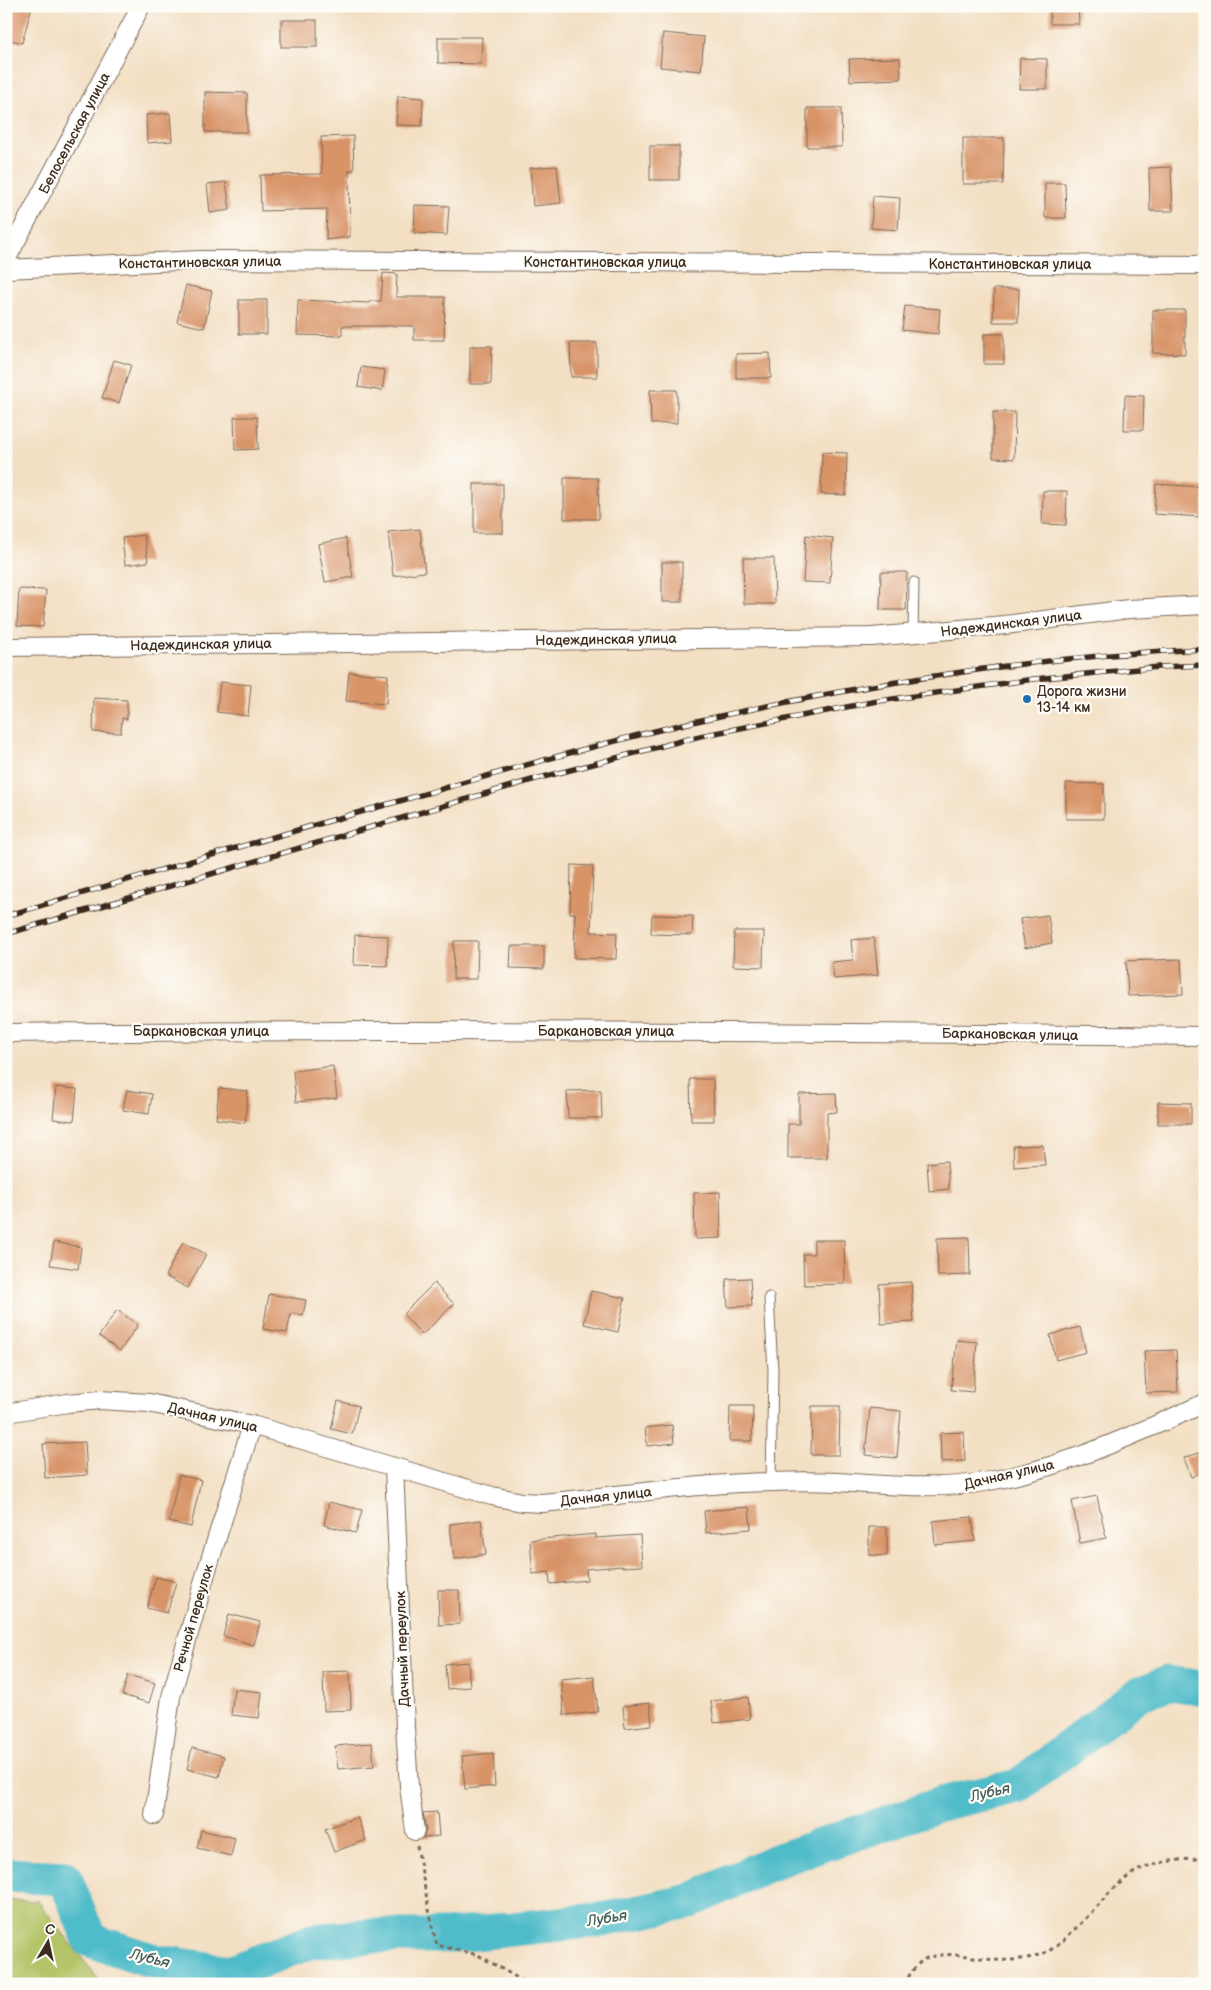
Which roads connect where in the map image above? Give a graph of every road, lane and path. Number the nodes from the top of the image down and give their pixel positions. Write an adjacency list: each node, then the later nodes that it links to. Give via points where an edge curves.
1 (141, 6): 2 (street, Белосельская улица)
2 (6, 260)
3 (1205, 265): 4 (street, Константиновская улица, via 200,260)
4 (6, 269)
5 (914, 582): 7 (lane)
6 (1205, 605): 7 (street, Надеждинская улица, via 1129,609)
7 (913, 634): 8 (street, Надеждинская улица)
8 (6, 647)
9 (6, 1033): 10 (street, Баркановская улица, via 779,1031)
10 (1205, 1036)
11 (769, 1297): 16 (lane, via 773,1371)
12 (1205, 1403): 16 (street, Дачная улица, via 1067,1460 984,1482 910,1486)
13 (6, 1413): 14 (street, Дачная улица, via 100,1400 149,1403)
14 (252, 1425): 15 (street, Дачная улица); 17 (street, Речной переулок, via 171,1697)
15 (394, 1467): 16 (street, Дачная улица, via 492,1496 543,1503 675,1488); 18 (street, Дачный переулок, via 406,1737)
16 (771, 1482)
17 (154, 1816)
18 (415, 1831): 20 (path, via 438,1945 478,1955)
19 (1205, 1859): 21 (path, via 1171,1861 1132,1873 1070,1934 1044,1953 995,1960 952,1955 929,1957 915,1968)
20 (528, 1984)
21 (904, 1984)

